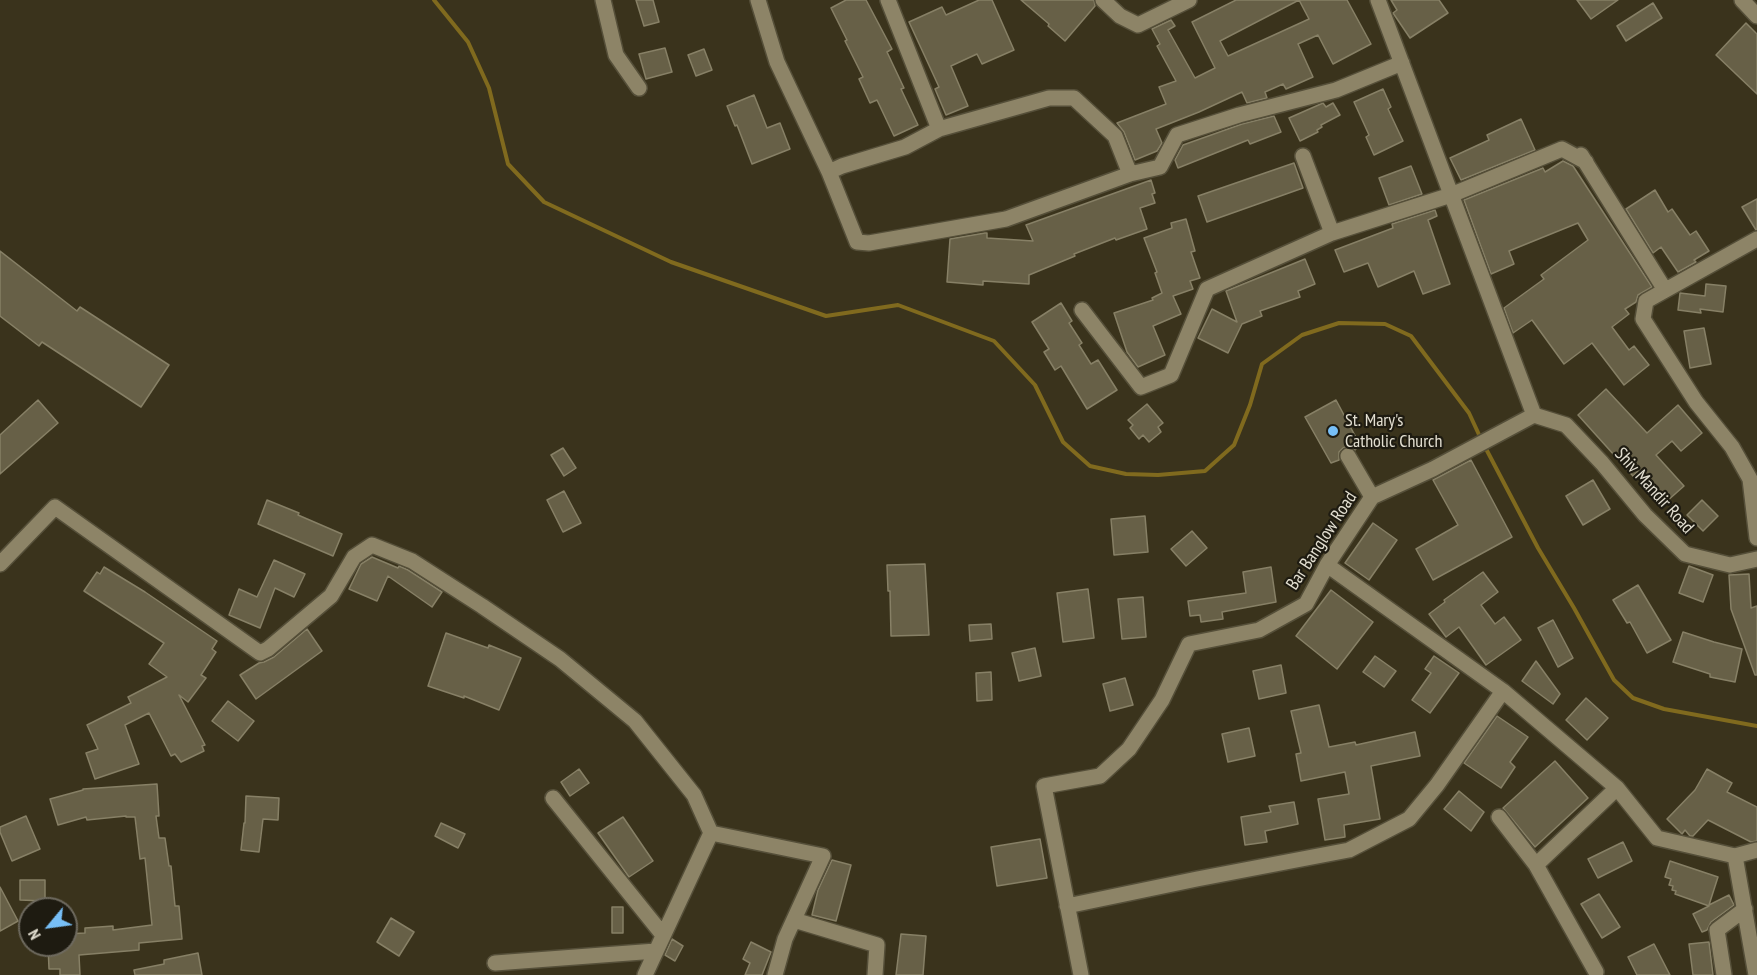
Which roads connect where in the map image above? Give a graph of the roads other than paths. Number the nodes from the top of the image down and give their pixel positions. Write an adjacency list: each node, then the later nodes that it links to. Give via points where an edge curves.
1 (603, 0): 11 (street, via 616,54)
2 (758, 0): 16 (street, via 777,62)
3 (888, 0): 12 (street)
4 (1103, 0): 8 (street, via 1119,16 1138,25)
5 (1189, 0): 8 (street)
6 (1378, 0): 10 (street)
7 (1742, 0): 9 (street)
8 (1163, 6)
9 (1757, 16)
10 (1402, 63): 17 (street, via 1336,90 1177,135 1160,167); 18 (street)
11 (639, 88)
12 (939, 129): 16 (street, via 905,147); 17 (street, via 1049,98 1074,98 1115,136)
13 (1577, 148): 15 (street)
14 (1303, 156): 19 (street)
15 (1586, 162): 18 (street, via 1562,149); 21 (street)
16 (829, 172): 17 (street, via 857,242 869,243 1006,219)
17 (1130, 174)
18 (1451, 195): 19 (street); 23 (street)
19 (1332, 233): 22 (street, via 1207,290 1171,375 1141,387)
20 (1757, 239): 21 (street)
21 (1665, 290): 26 (street, via 1646,301 1643,319 1750,479)
22 (1082, 310)
23 (1534, 415): 25 (street, Bar Banglow Road); 27 (street, Shiv Mandir Road, via 1566,425 1685,554 1730,565)
24 (1348, 456): 25 (street)
25 (1372, 497): 29 (street, Bar Banglow Road)
26 (1757, 538)
27 (1757, 559)
28 (0, 564): 34 (street, via 55,507 260,653 331,596 354,556 372,545 412,561 560,659 635,721 694,795)
29 (1328, 565): 30 (street); 38 (street, Bar Banglow Road, via 1306,604 1259,630 1189,644 1162,700 1129,749 1101,776 1044,786)
30 (1503, 691): 31 (street); 38 (street, via 1409,819 1349,850)
31 (1617, 788): 36 (street, via 1657,838); 37 (street)
32 (553, 798): 41 (street)
33 (1499, 817): 37 (street)
34 (711, 833): 40 (street, via 823,856); 41 (street)
35 (1757, 850): 36 (street)
36 (1735, 856): 39 (street)
37 (1536, 865): 44 (street)
38 (1067, 906): 48 (street, Bar Banglow Road)
39 (1744, 909): 49 (street, via 1717,930); 50 (street)
40 (794, 920): 46 (street); 47 (street, via 877,945)
41 (663, 935): 42 (street)
42 (656, 951): 43 (street); 45 (street)
43 (495, 963)
44 (1596, 972)
45 (645, 975)
46 (775, 975)
47 (875, 975)
48 (1081, 975)
49 (1724, 975)
50 (1756, 975)

